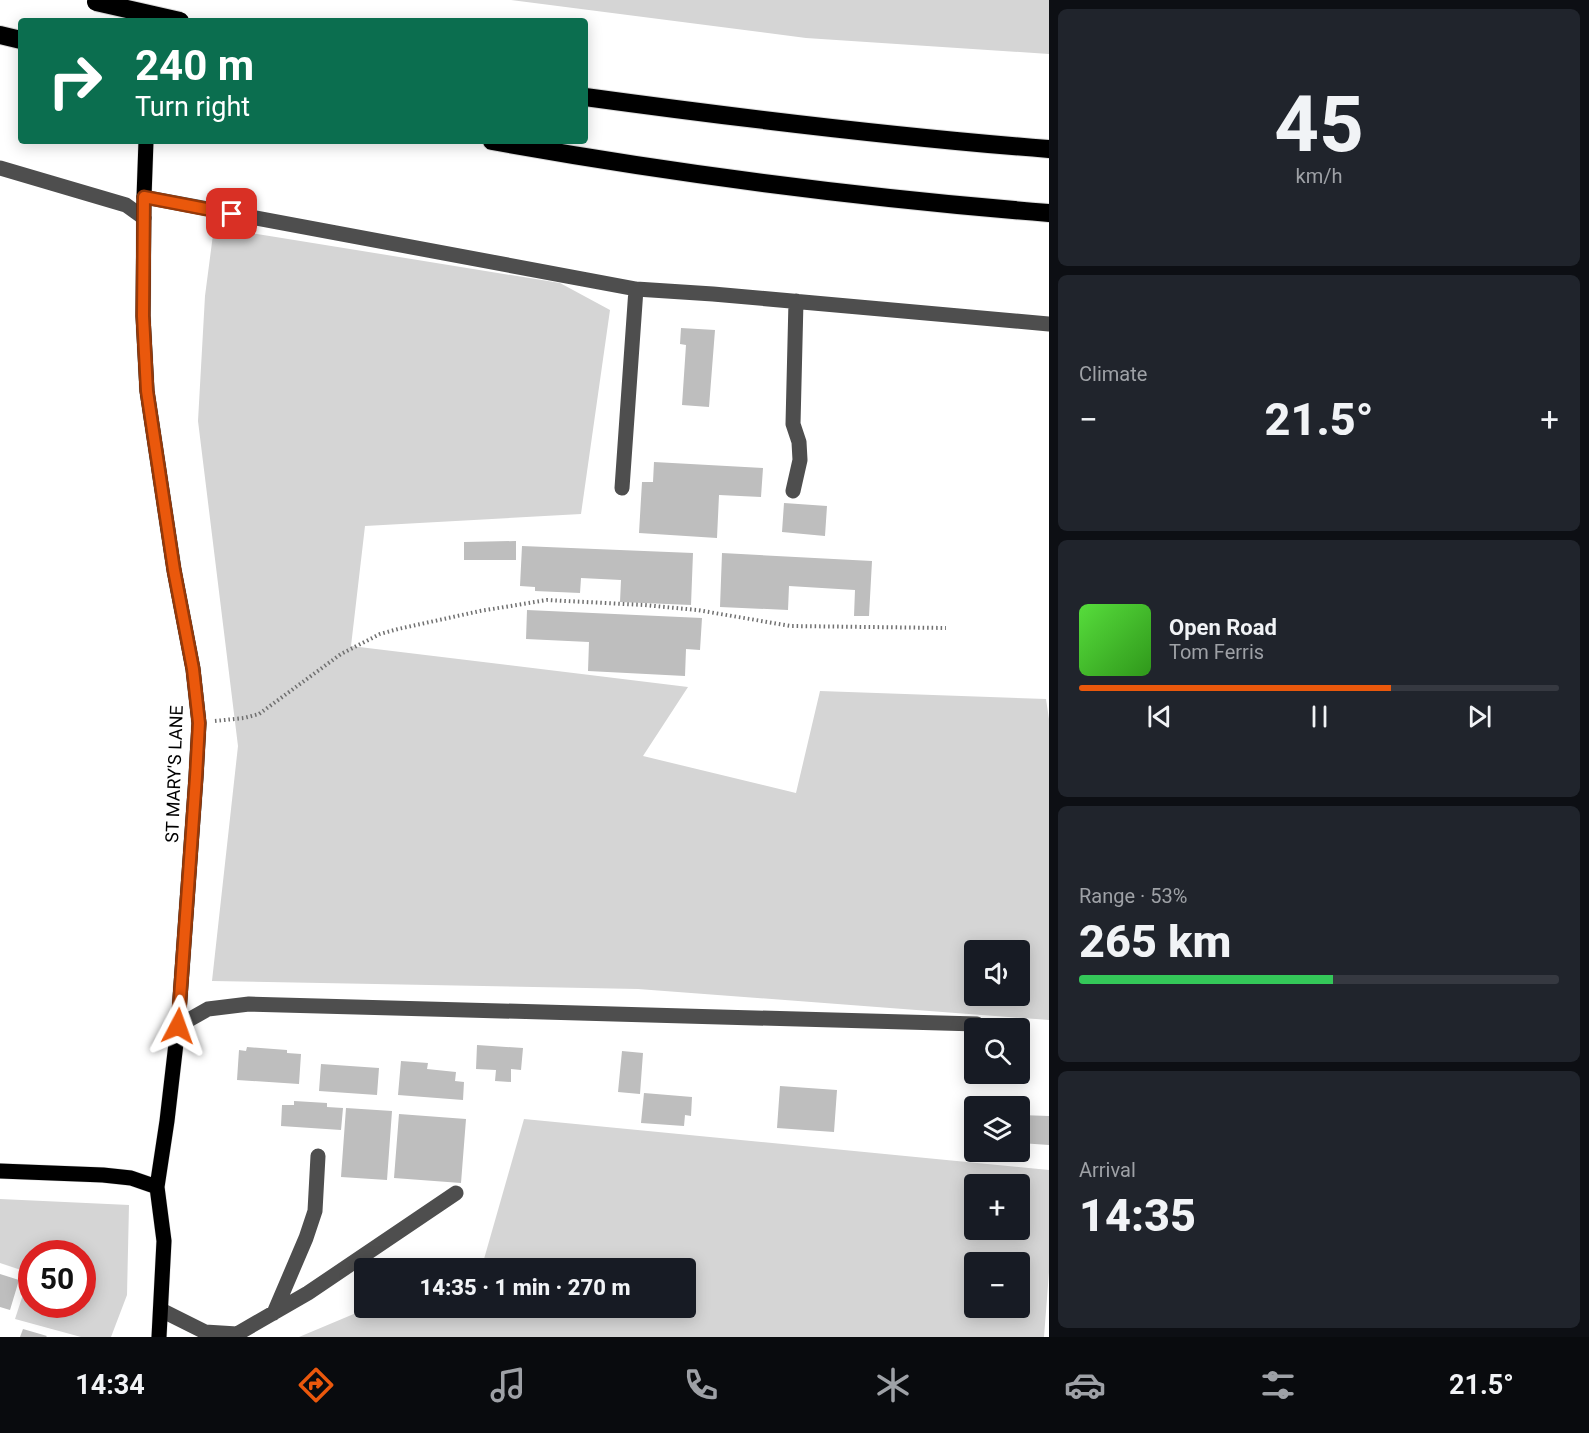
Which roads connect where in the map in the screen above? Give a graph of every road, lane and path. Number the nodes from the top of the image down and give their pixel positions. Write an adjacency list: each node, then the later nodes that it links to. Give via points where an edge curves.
1 (148, 0): 3 (main road)
2 (93, 1): 4 (highway, bridge)
3 (148, 18)
4 (167, 18)
5 (0, 35): 6 (highway)
6 (18, 39)
7 (588, 97): 10 (highway, via 841,130)
8 (146, 144): 12 (main road, ST MARY'S LANE)
9 (509, 144): 13 (highway, via 710,175)
10 (1049, 149)
11 (0, 168): 14 (lane, via 126,205)
12 (144, 197): 14 (main road, ST MARY'S LANE); 15 (lane)
13 (1049, 213)
14 (144, 218): 21 (main road, ST MARY'S LANE, via 147,391)
15 (636, 289): 16 (lane); 18 (lane)
16 (796, 302): 17 (lane); 19 (lane, via 794,424 800,460)
17 (1049, 324)
18 (622, 488)
19 (794, 490)
20 (946, 628): 21 (path, via 791,626 697,610 547,600 380,634 341,654 259,714)
21 (199, 723): 23 (main road, ST MARY'S LANE)
22 (964, 1024): 23 (lane, via 249,1004 208,1009)
23 (178, 1026): 26 (main road, ST MARY'S LANE)
24 (318, 1156): 29 (lane, via 315,1210)
25 (0, 1171): 26 (main road, via 112,1176)
26 (157, 1187): 28 (main road, ST MARY'S LANE, via 164,1241)
27 (456, 1193): 29 (lane)
28 (161, 1310): 29 (lane, via 206,1332 237,1334); 30 (main road, ST MARY'S LANE)
29 (274, 1313)
30 (159, 1337)

